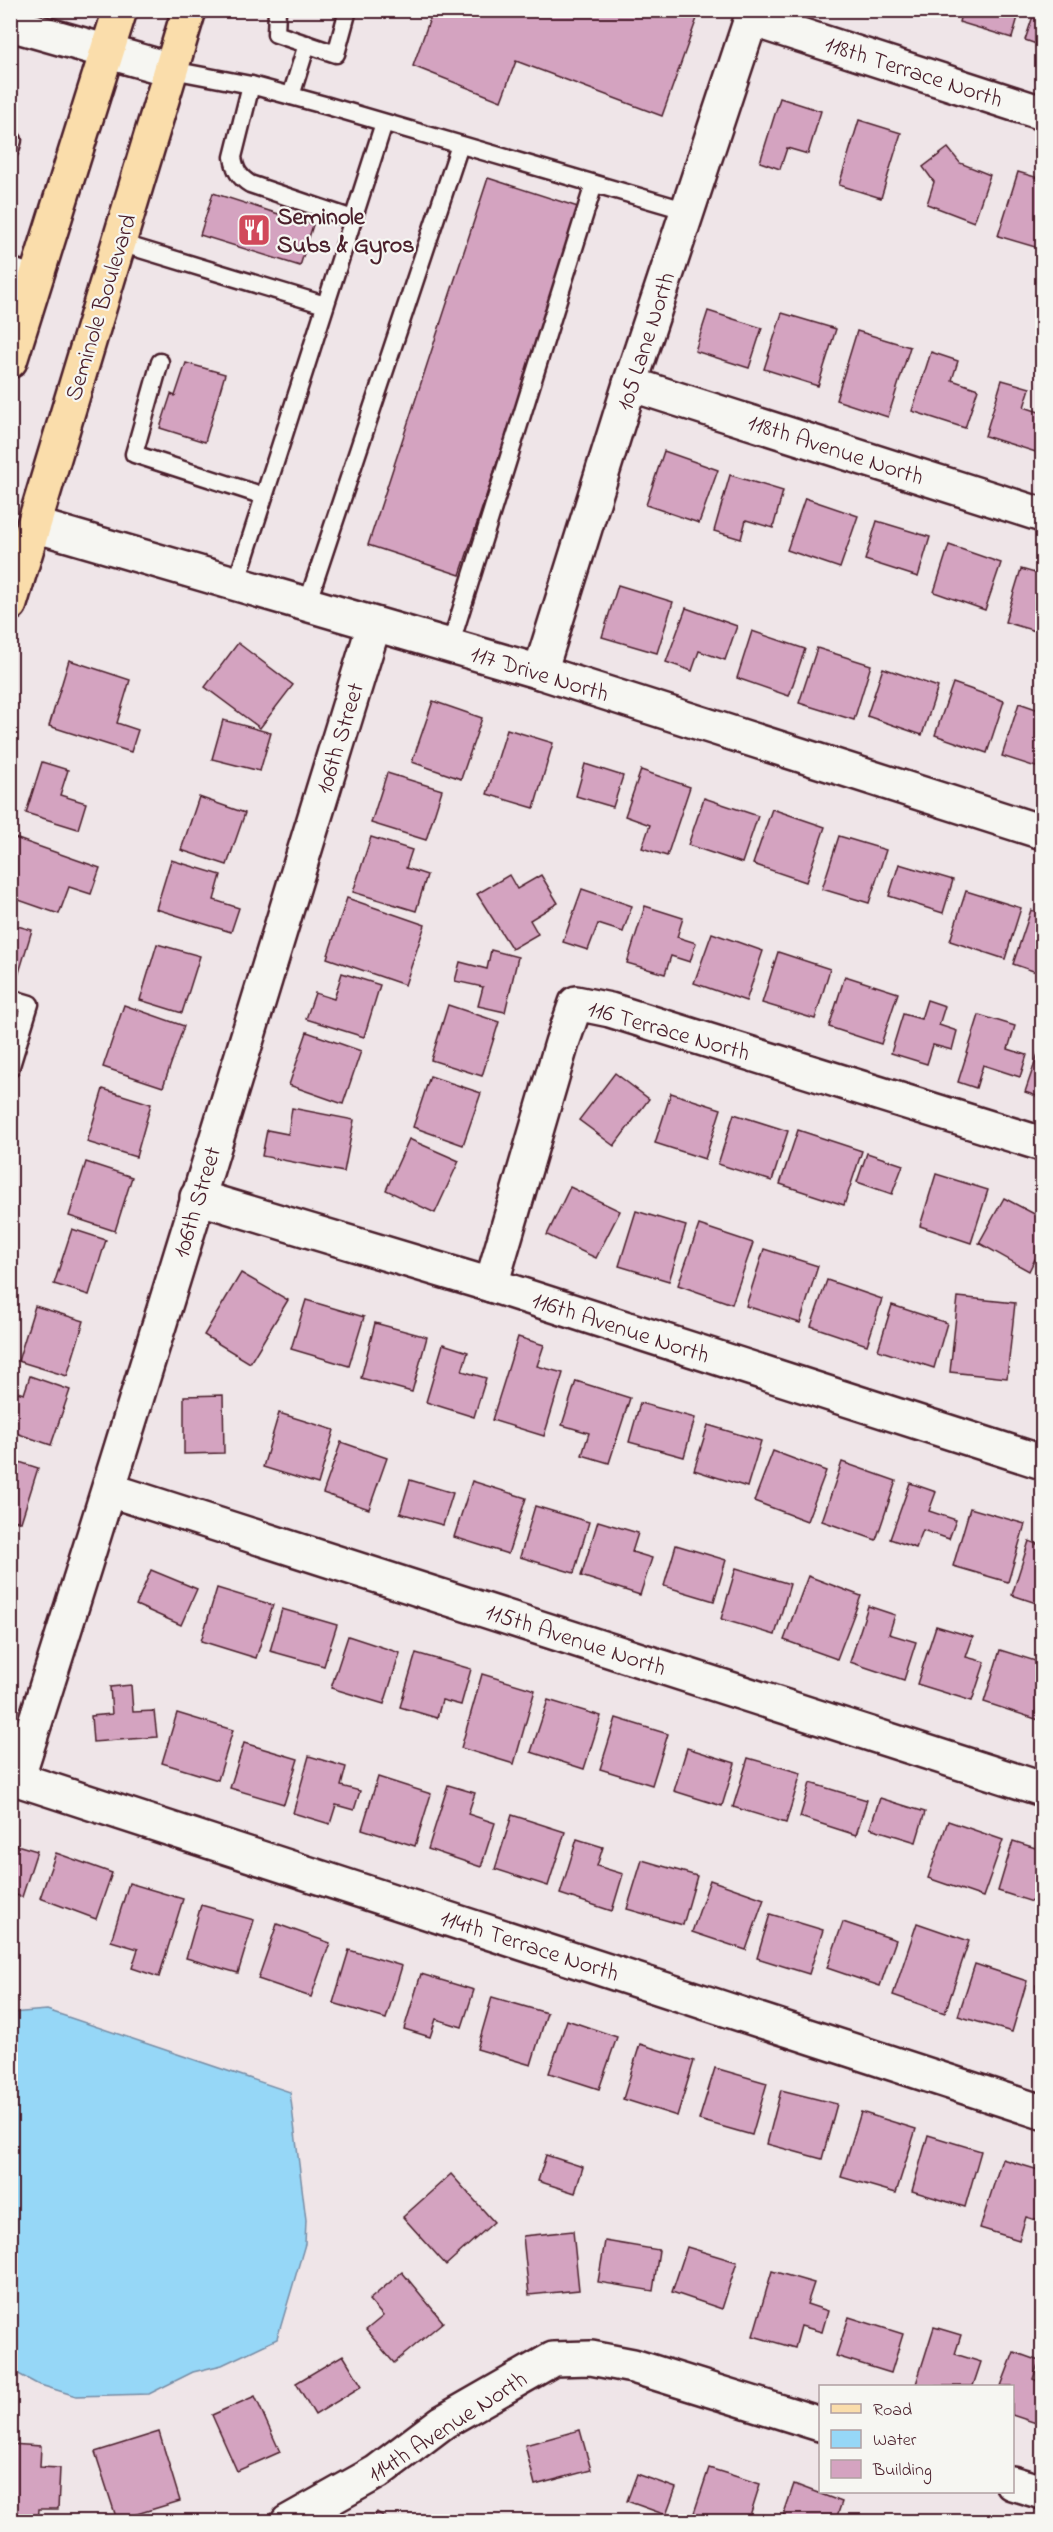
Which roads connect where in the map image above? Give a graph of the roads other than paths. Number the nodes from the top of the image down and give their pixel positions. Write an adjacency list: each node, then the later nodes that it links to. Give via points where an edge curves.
1 (120, 10): 8 (main road)
2 (189, 10): 9 (main road, Seminole Boulevard)
3 (277, 10): 7 (lane, via 276,34)
4 (348, 10): 7 (lane, via 336,54)
5 (753, 15): 12 (street, 118th Terrace North); 18 (street, 105 Lane North)
6 (10, 24): 8 (street)
7 (307, 44): 11 (lane)
8 (108, 52): 9 (street); 21 (main road)
9 (172, 70): 10 (lane); 20 (main road, Seminole Boulevard)
10 (251, 85): 11 (lane); 19 (lane, via 233,157 241,178)
11 (291, 96): 13 (lane)
12 (1042, 113)
13 (384, 123): 15 (lane); 19 (lane)
14 (10, 139): 16 (lane)
15 (460, 145): 17 (lane); 31 (lane)
16 (10, 150)
17 (594, 184): 18 (lane); 33 (lane)
18 (688, 211): 25 (street, 105 Lane North)
19 (353, 219): 22 (lane)
20 (120, 243): 22 (lane); 28 (main road, Seminole Boulevard)
21 (24, 271): 23 (main road)
22 (326, 305): 26 (lane)
23 (10, 361)
24 (160, 362): 26 (lane, via 134,454)
25 (630, 384): 27 (street, 118th Avenue North); 34 (street, 105 Lane North)
26 (264, 496): 29 (lane)
27 (1042, 515)
28 (34, 525): 29 (street, 117 Drive North); 30 (main road, Seminole Boulevard)
29 (236, 584): 31 (street, 117 Drive North)
30 (10, 604)
31 (307, 604): 32 (street, 117 Drive North)
32 (374, 625): 33 (street, 117 Drive North); 39 (street, 106th Street)
33 (450, 646): 34 (street, 117 Drive North)
34 (540, 672): 35 (street, 117 Drive North)
35 (1042, 832)
36 (10, 998): 37 (lane, via 30,1004)
37 (10, 1069)
38 (1042, 1144): 40 (street, 116 Terrace North, via 610,1010 576,1004)
39 (197, 1197): 40 (street, 116th Avenue North); 42 (street, 106th Street)
40 (491, 1285): 41 (street, 116th Avenue North)
41 (1042, 1459)
42 (110, 1490): 43 (street, 106th Street); 44 (street, 115th Avenue North)
43 (17, 1779): 45 (street, 114th Terrace North)
44 (1042, 1789)
45 (1042, 2112)
46 (819, 2424): 49 (street, 114th Avenue North, via 633,2366 591,2358 553,2359 443,2422 377,2472)
47 (1014, 2484): 48 (street)
48 (1042, 2492)
49 (288, 2522)

